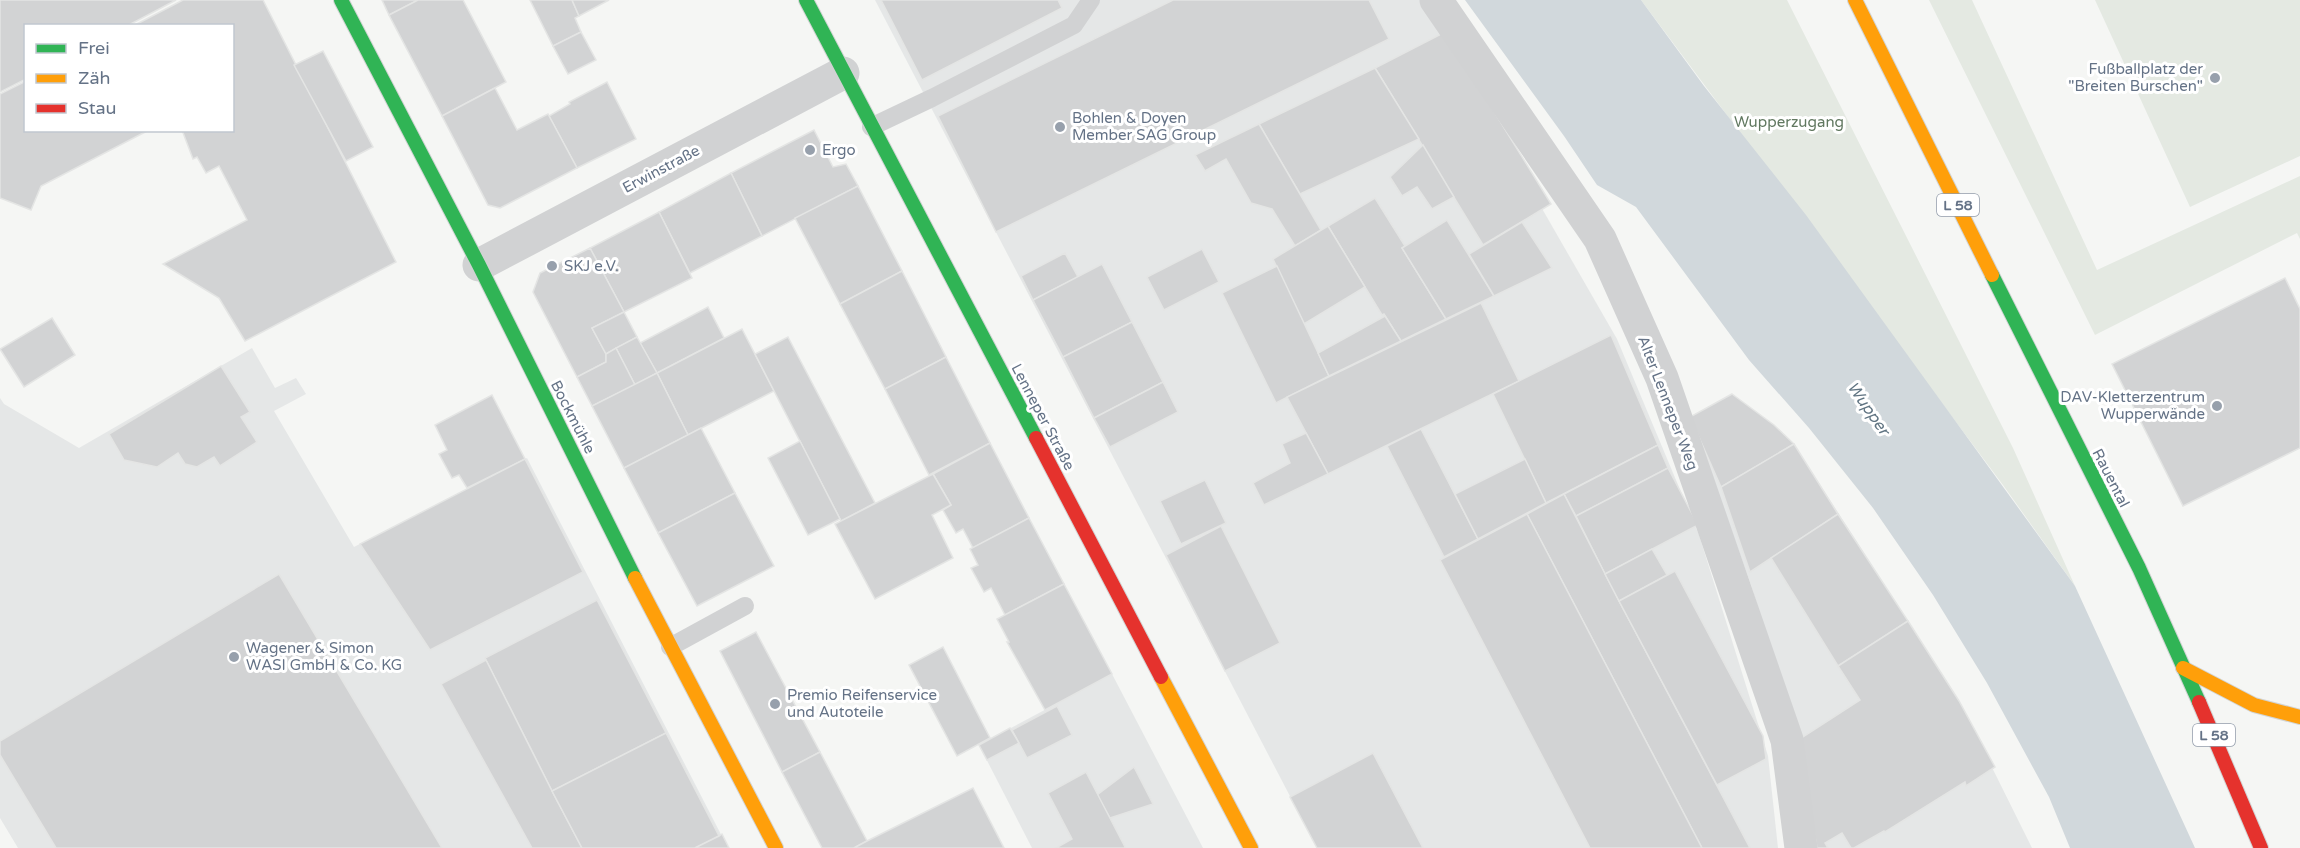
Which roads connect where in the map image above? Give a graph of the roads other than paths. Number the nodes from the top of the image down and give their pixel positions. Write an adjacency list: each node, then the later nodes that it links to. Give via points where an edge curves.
1 (341, 0): 8 (main road, Bockmühle)
2 (806, 0): 6 (main road, Lenneper Straße)
3 (1090, 0): 7 (lane, via 1074,25)
4 (1437, 0): 15 (street, Alter Lenneper Weg, via 1600,239 1662,378 1787,740)
5 (1855, 0): 11 (main road, Rauental / L 58, via 2139,568)
6 (843, 73): 7 (main road, Lenneper Straße); 8 (street, Erwinstraße)
7 (871, 127): 14 (main road, Lenneper Straße)
8 (479, 265): 10 (main road, Bockmühle)
9 (746, 606): 10 (lane)
10 (670, 646): 13 (main road, Bockmühle)
11 (2183, 668): 12 (main road, via 2244,701); 16 (main road, Rauental / L 58)
12 (2300, 717)
13 (776, 848)
14 (1251, 848)
15 (1801, 848)
16 (2261, 848)

